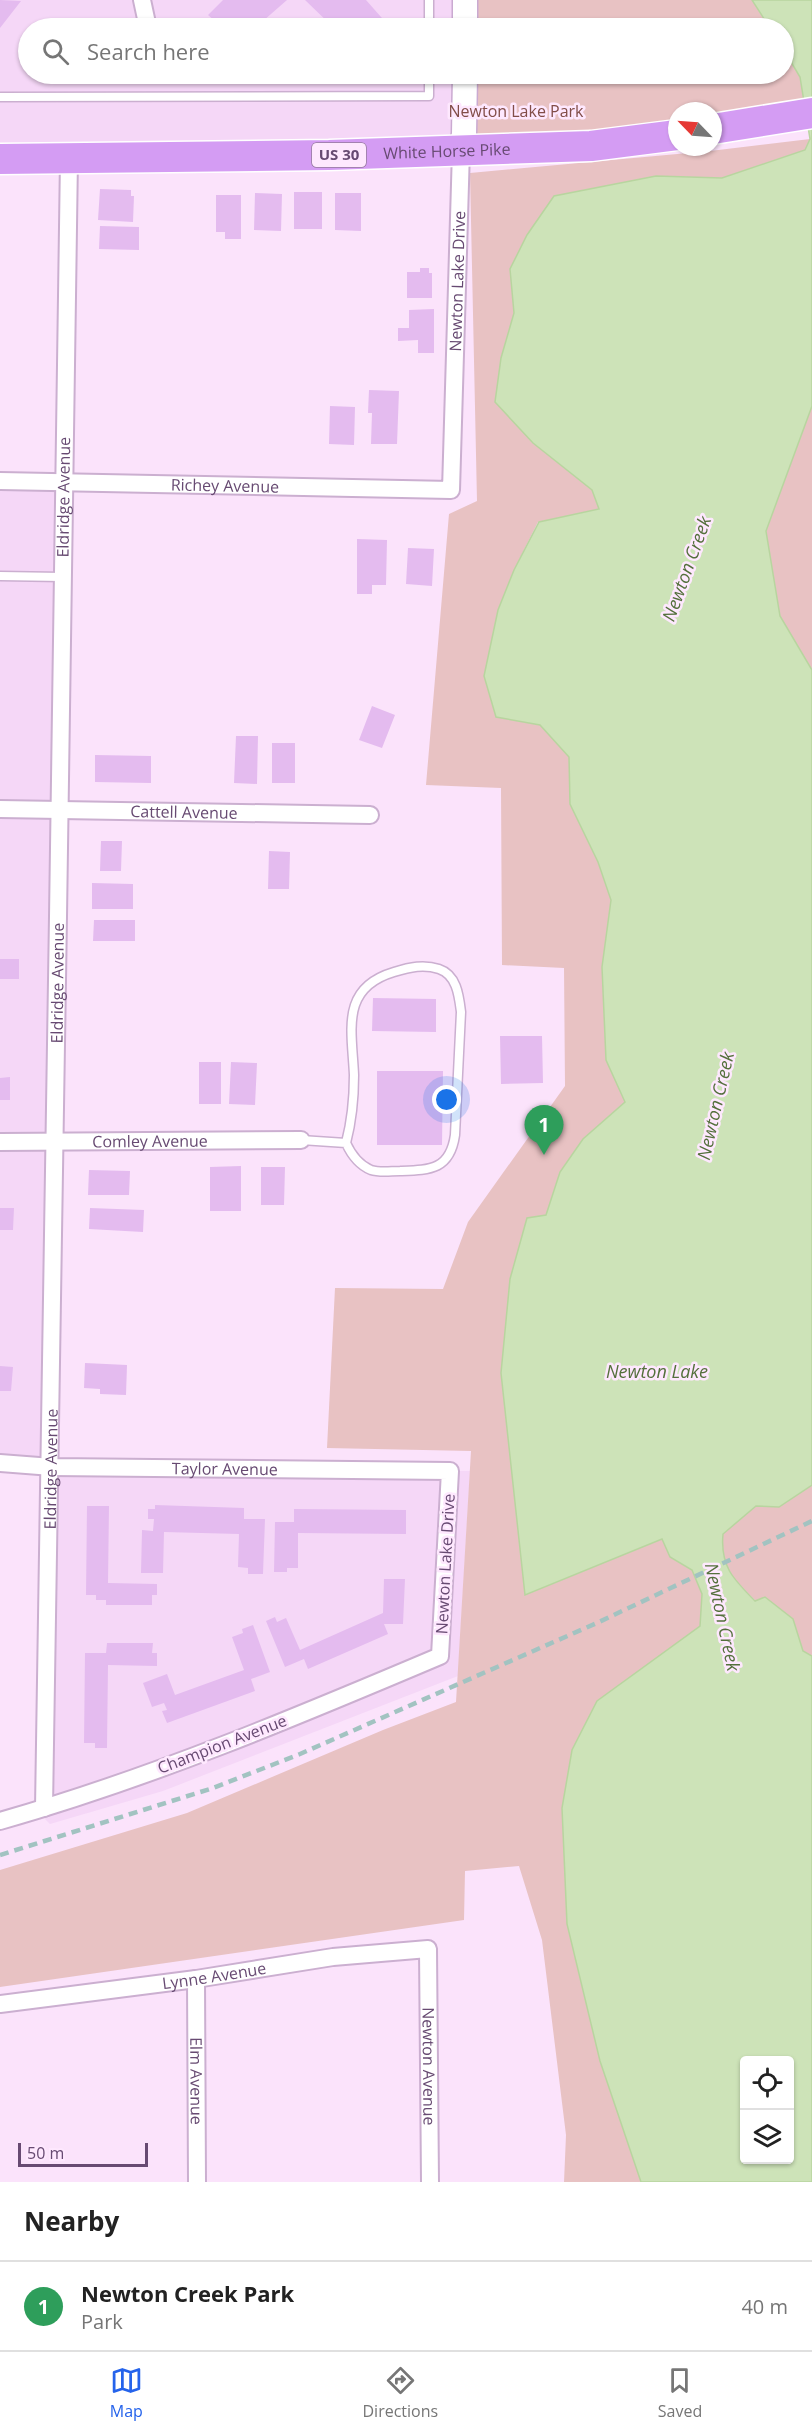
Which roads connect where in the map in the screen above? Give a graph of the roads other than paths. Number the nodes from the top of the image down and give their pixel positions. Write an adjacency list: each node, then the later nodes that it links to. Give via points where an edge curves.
1 (141, 0): 4 (street)
2 (429, 0): 5 (lane)
3 (465, 0): 6 (street)
4 (146, 18)
5 (429, 18)
6 (465, 18)
7 (429, 84): 9 (lane, via 429,96)
8 (465, 84): 13 (street, Newton Lake Drive)
9 (0, 97)
10 (801, 115): 11 (highway)
11 (722, 128)
12 (668, 136): 13 (highway, White Horse Pike / US 30, via 591,146)
13 (461, 150): 14 (highway, White Horse Pike / US 30, via 329,156); 18 (street, Newton Lake Drive)
14 (69, 158): 15 (highway, White Horse Pike / US 30); 17 (street, Eldridge Avenue)
15 (0, 159)
16 (0, 481): 17 (street, Richey Avenue)
17 (64, 483): 18 (street, Richey Avenue); 20 (street, Eldridge Avenue)
18 (451, 490)
19 (0, 576): 20 (lane)
20 (62, 577): 22 (street, Eldridge Avenue)
21 (0, 809): 22 (street, Cattell Avenue)
22 (59, 809): 23 (street, Cattell Avenue); 26 (street, Eldridge Avenue)
23 (370, 815)
24 (301, 1140): 26 (street, Comley Avenue); 27 (lane)
25 (0, 1142): 26 (street, Comley Avenue)
26 (55, 1142): 29 (street, Eldridge Avenue)
27 (346, 1143): 27 (lane, via 360,1163 387,1172 433,1168 452,1151 461,1012 458,992 445,971 414,966 383,975 362,990 350,1019 353,1111)
28 (0, 1463): 29 (street, Taylor Avenue)
29 (52, 1467): 30 (street, Taylor Avenue); 32 (street, Eldridge Avenue)
30 (450, 1471): 31 (street, Newton Lake Drive)
31 (440, 1656): 32 (street, Champion Avenue, via 242,1739)
32 (44, 1808): 33 (street, Champion Avenue)
33 (0, 1821)
34 (428, 1949): 35 (street, Lynne Avenue, via 333,1957); 38 (street, Newton Avenue)
35 (196, 1979): 36 (street, Lynne Avenue); 37 (street, Elm Avenue)
36 (0, 2004)
37 (197, 2182)
38 (430, 2182)

